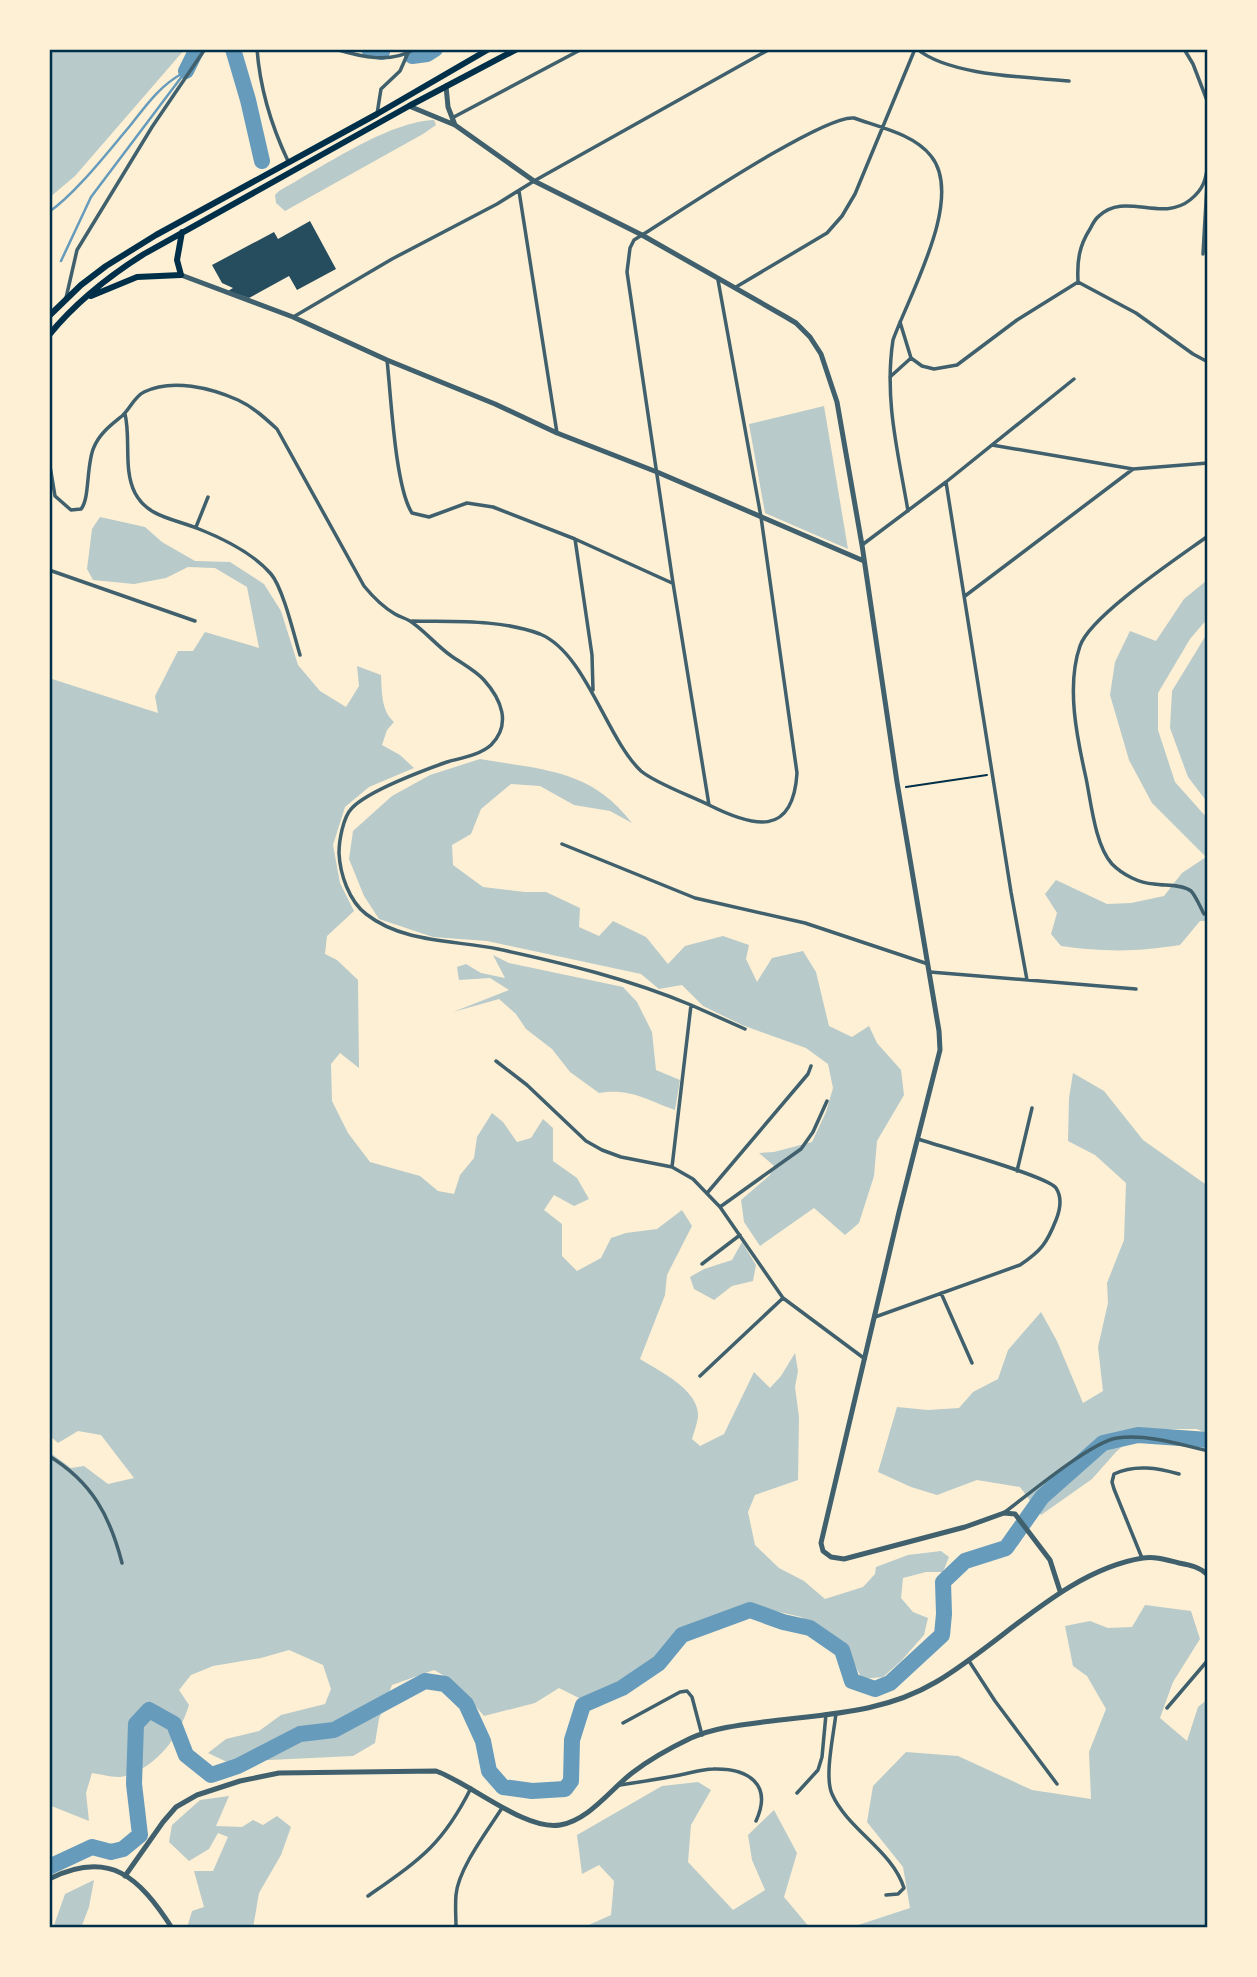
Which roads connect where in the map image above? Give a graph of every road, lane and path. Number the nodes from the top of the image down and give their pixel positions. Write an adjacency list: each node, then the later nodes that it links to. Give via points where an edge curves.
1 (205, 49): 32 (street, via 77,250)
2 (257, 49): 20 (street, via 272,125)
3 (335, 49): 11 (street, via 385,58)
4 (415, 49): 11 (street)
5 (489, 49): 16 (highway)
6 (517, 49): 13 (highway)
7 (582, 49): 17 (street)
8 (770, 49): 22 (street)
9 (916, 49): 12 (street, via 943,64 966,69); 19 (street)
10 (1184, 49): 14 (street)
11 (408, 54): 16 (street, via 400,71 381,89)
12 (1069, 81)
13 (446, 86): 15 (highway); 17 (street)
14 (1208, 103)
15 (409, 106): 18 (street); 25 (highway)
16 (377, 114): 20 (highway)
17 (452, 118): 18 (street)
18 (455, 125): 22 (street)
19 (883, 128): 26 (street, via 849,117 810,132); 31 (street, via 855,194 827,233); 36 (street, via 913,141 930,155 943,182 940,217)
20 (288, 161): 32 (highway, via 156,235)
21 (1208, 163): 23 (street)
22 (534, 181): 24 (street); 26 (street)
23 (1206, 181): 27 (street); 30 (street, via 1180,208 1129,206 1111,208 1098,216 1077,257)
24 (519, 191): 35 (street); 44 (street)
25 (182, 232): 28 (highway, via 177,260); 33 (highway, via 125,266)
26 (642, 234): 29 (street); 49 (street, via 630,248 627,272)
27 (1203, 254)
28 (181, 275): 33 (highway, via 137,277); 35 (street)
29 (717, 276): 31 (street); 53 (street)
30 (1078, 282): 38 (street, via 957,365 934,369); 40 (street, via 1136,313)
31 (736, 287): 57 (street, via 796,323 821,354 837,402)
32 (66, 298): 34 (highway)
33 (81, 301): 37 (highway)
34 (49, 316)
35 (293, 317): 39 (street)
36 (900, 320): 38 (street); 41 (street, via 892,340)
37 (49, 335)
38 (911, 358): 41 (street)
39 (387, 360): 44 (street); 56 (street, via 400,478 412,513 429,517 467,503 480,504)
40 (1208, 362)
41 (889, 379): 52 (street)
42 (1074, 379): 45 (street)
43 (125, 414): 46 (street, via 98,438 81,509 71,510 55,496); 54 (street, via 134,492 161,516); 63 (street, via 141,393 180,385 238,400 257,411 286,442 364,586 379,603)
44 (557, 433): 49 (street)
45 (992, 445): 48 (street); 50 (street)
46 (49, 460)
47 (1208, 463): 48 (street)
48 (1133, 469): 61 (street)
49 (657, 472): 53 (street); 60 (street)
50 (946, 482): 52 (street); 61 (street)
51 (208, 497): 54 (street)
52 (908, 510): 57 (street)
53 (761, 517): 58 (street); 68 (street, via 797,773 792,803 782,816 751,823)
54 (197, 527): 64 (street, via 233,545 273,576)
55 (1208, 536): 70 (street, via 1099,619 1080,644 1074,686 1085,774 1100,840 1111,863 1129,877 1192,891)
56 (575, 539): 60 (street); 65 (street)
57 (862, 545): 58 (street)
58 (864, 561): 67 (street)
59 (49, 570): 62 (street)
60 (673, 583): 68 (street)
61 (965, 596): 73 (street)
62 (195, 621)
63 (410, 621): 65 (street, via 504,625 542,635 563,651); 75 (street, via 482,677 501,702 503,720 490,746 413,775 351,809 339,851 342,876 357,906 411,936 532,957 616,978)
64 (300, 655)
65 (593, 691): 68 (street, via 642,772)
66 (986, 771): 67 (path, via 988,775)
67 (898, 788): 71 (street)
68 (709, 805)
69 (562, 844): 71 (street, via 695,898 805,923)
70 (1204, 914)
71 (929, 964): 72 (street)
72 (930, 972): 73 (street); 81 (street, via 940,1050)
73 (1027, 980): 74 (street)
74 (1136, 989)
75 (691, 1005): 76 (street); 82 (street)
76 (745, 1029)
77 (496, 1062): 82 (street, via 586,1141 621,1157)
78 (811, 1066): 84 (street)
79 (827, 1101): 85 (street, via 801,1149)
80 (1032, 1108): 83 (street)
81 (918, 1139): 83 (street); 90 (street)
82 (672, 1167): 84 (street)
83 (1017, 1171): 88 (street, via 1038,1176 1057,1189 1059,1212 1048,1241 1020,1265)
84 (708, 1192): 85 (street)
85 (720, 1207): 86 (street)
86 (740, 1235): 87 (street); 89 (street)
87 (702, 1264)
88 (941, 1293): 90 (street); 92 (street)
89 (783, 1298): 91 (street); 93 (street)
90 (875, 1317): 91 (street)
91 (865, 1359): 97 (street, via 824,1527 823,1551 844,1559 863,1556)
92 (972, 1363)
93 (700, 1376)
94 (1208, 1451): 97 (street, via 1160,1440 1116,1438 1098,1445)
95 (49, 1456): 99 (street, via 89,1489 109,1521)
96 (1179, 1474): 98 (street, via 1145,1468 1114,1474 1114,1489)
97 (1004, 1513): 101 (street, via 1015,1514 1050,1560)
98 (1142, 1558): 100 (street, via 1189,1565); 101 (street)
99 (122, 1563)
100 (1208, 1575)
101 (1060, 1591): 103 (street)
102 (1208, 1660): 104 (street)
103 (969, 1661): 105 (street, via 903,1700); 109 (street)
104 (1167, 1708)
105 (836, 1713): 106 (street); 117 (street, via 831,1792 902,1881 904,1888 898,1894)
106 (826, 1714): 108 (street); 112 (street, via 818,1770)
107 (624, 1723): 108 (street, via 687,1691)
108 (702, 1735): 110 (street, via 664,1751)
109 (1057, 1784)
110 (618, 1786): 113 (street, via 578,1819 563,1825 535,1822); 114 (street, via 712,1769 743,1772 761,1790)
111 (471, 1788): 113 (street); 115 (street, via 450,1775 424,1770 279,1773 240,1781 176,1807); 118 (street, via 428,1852)
112 (797, 1793)
113 (503, 1806): 120 (street, via 459,1882)
114 (756, 1821)
115 (125, 1876): 116 (street, via 102,1866 84,1866); 119 (street, via 146,1892)
116 (49, 1878)
117 (886, 1895)
118 (368, 1896)
119 (172, 1928)
120 (456, 1928)

